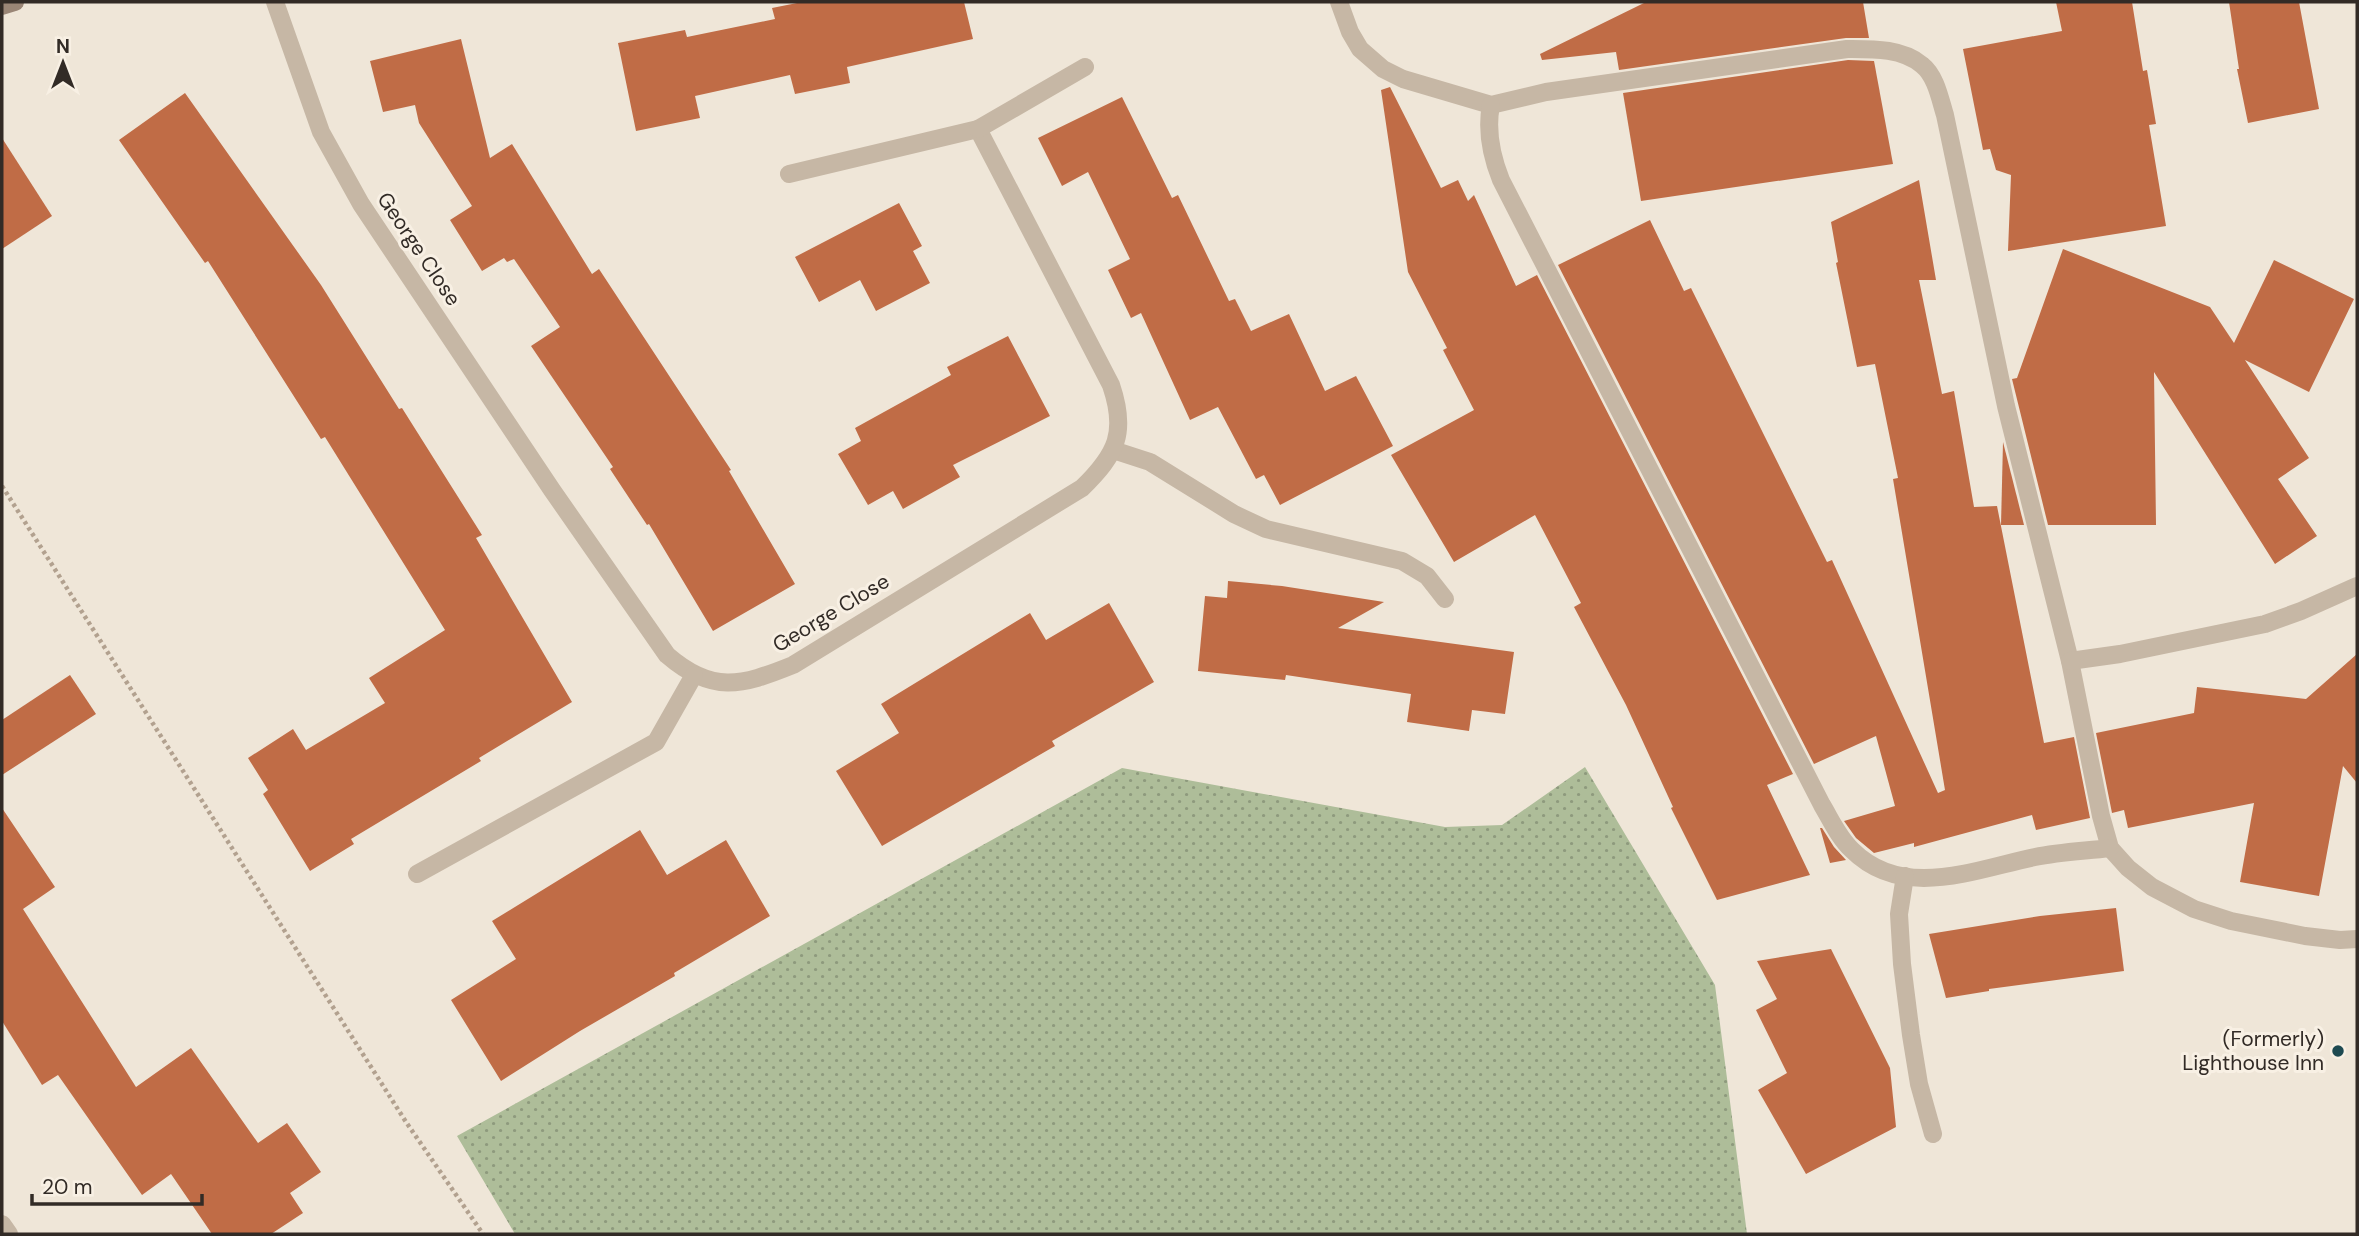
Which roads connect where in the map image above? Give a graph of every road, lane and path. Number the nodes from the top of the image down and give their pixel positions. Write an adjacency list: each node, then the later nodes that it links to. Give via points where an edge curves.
1 (15, 2): 4 (main road)
2 (275, 2): 14 (street, George Close, via 321,132 361,204 667,655)
3 (1339, 2): 6 (street, via 1360,49 1383,69)
4 (2, 6)
5 (1085, 67): 7 (street)
6 (1491, 105): 13 (street, via 1546,92 1847,49 1880,49 1924,65 1945,115 2006,406); 17 (street, via 1488,121 1493,160 1501,180 1822,806 1851,850 1870,865)
7 (978, 129): 8 (street); 9 (street, George Close, via 1111,385 1119,410)
8 (789, 174)
9 (1113, 450): 12 (street, via 1150,462 1266,529 1402,561 1427,576); 14 (street, George Close, via 1082,488 793,665 743,682 712,682)
10 (2, 486): 22 (path)
11 (2357, 586): 13 (street, via 2265,624)
12 (1444, 600)
13 (2070, 661): 15 (street)
14 (694, 675): 16 (street, via 656,741)
15 (2110, 848): 17 (street, via 2037,856 1962,875); 18 (street, via 2152,887 2194,909 2305,936)
16 (417, 874)
17 (1905, 876): 19 (street, via 1899,914 1902,964 1910,1035)
18 (2357, 939)
19 (1933, 1134)
20 (2, 1224): 21 (street)
21 (9, 1234)
22 (483, 1234)

